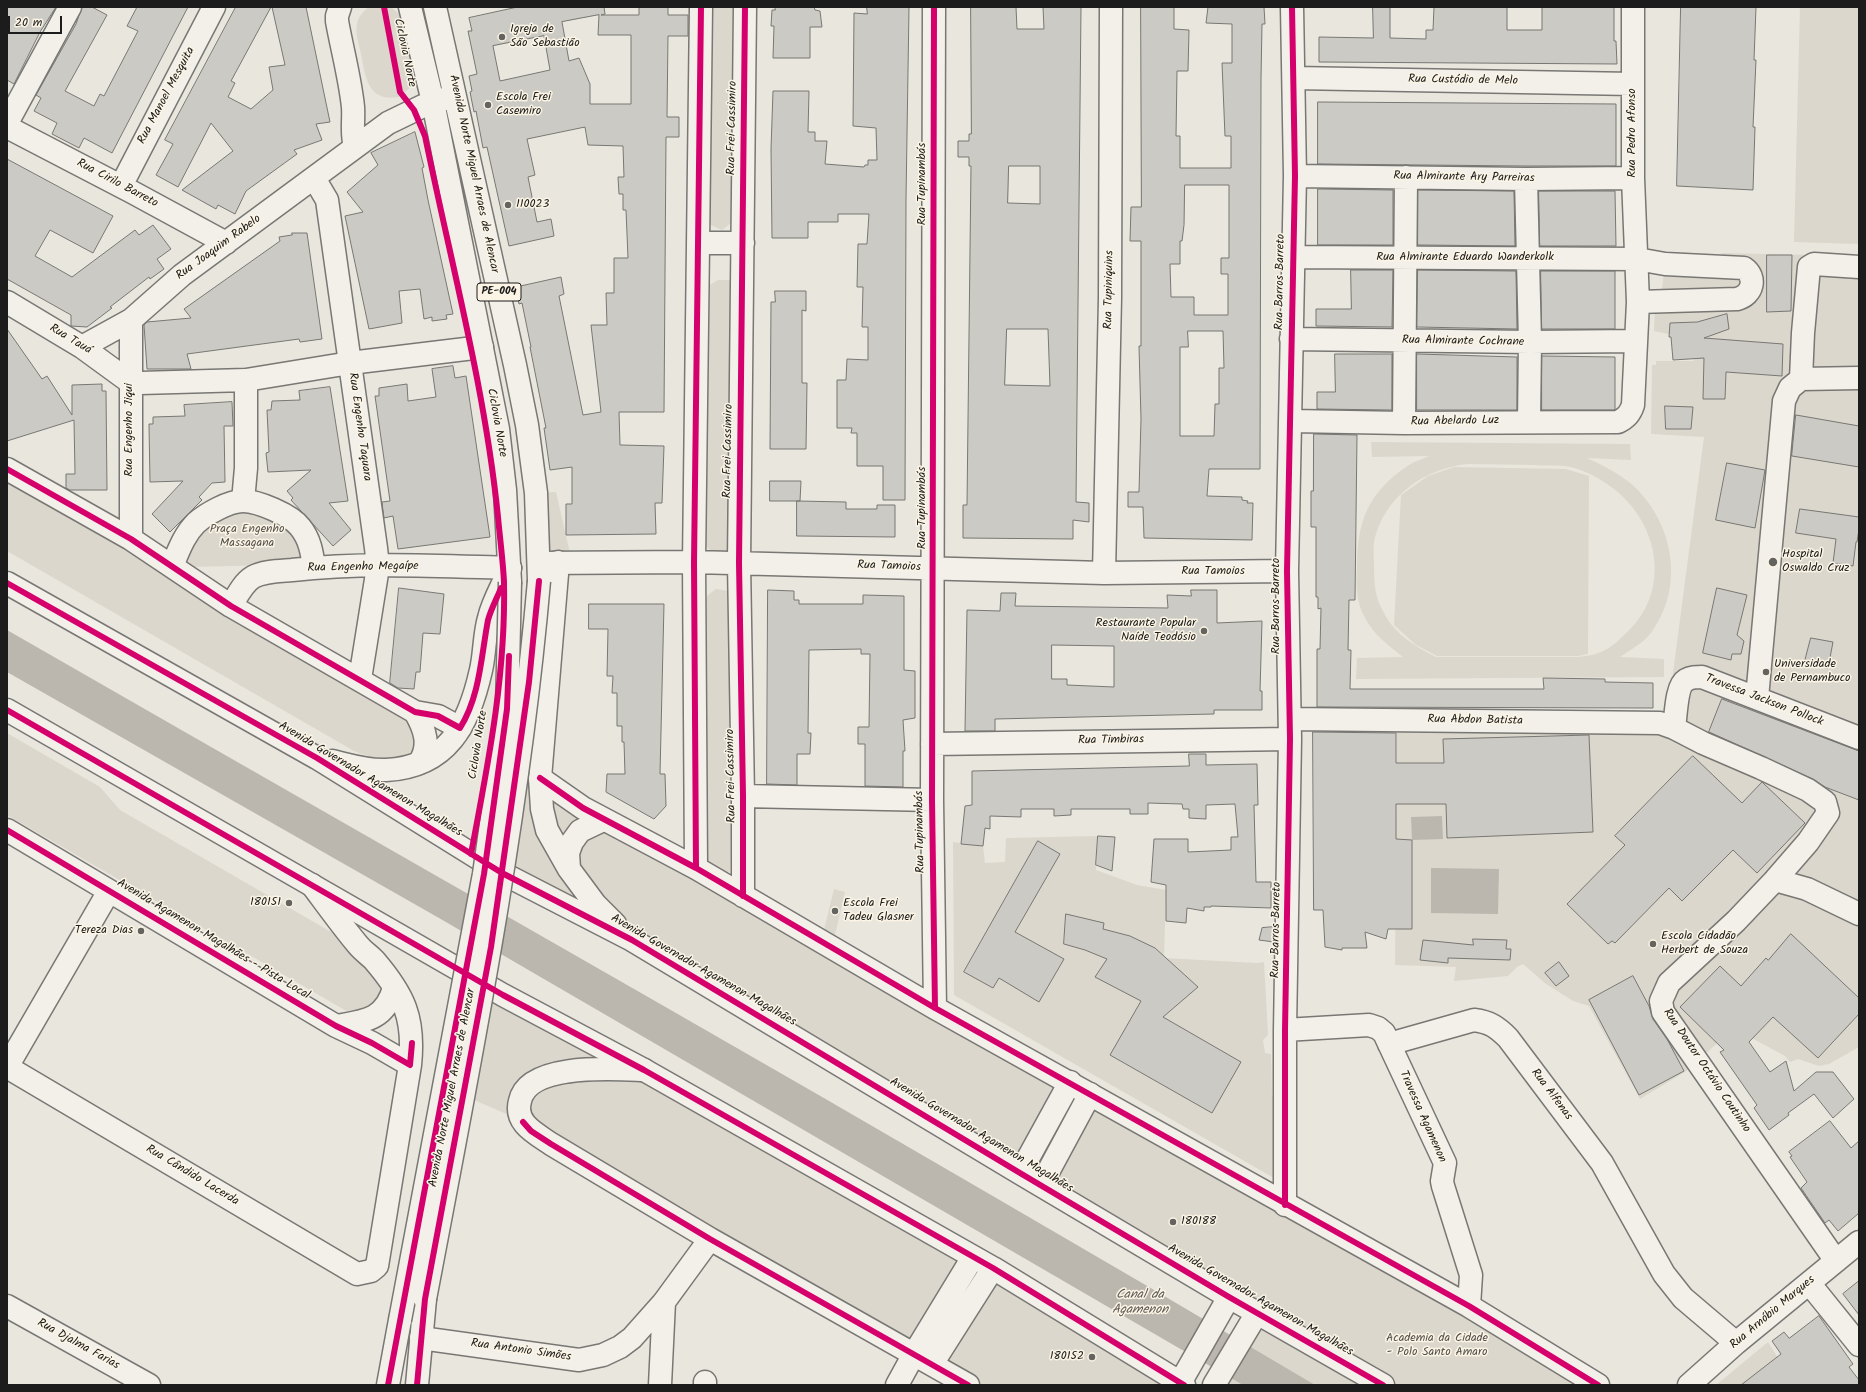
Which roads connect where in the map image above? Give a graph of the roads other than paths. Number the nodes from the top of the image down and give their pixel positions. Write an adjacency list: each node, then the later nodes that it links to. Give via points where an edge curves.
1 (70, 7): 16 (main road)
2 (214, 7): 24 (main road, Rua Manoel Mesquita)
3 (340, 7): 18 (main road, via 337,21 351,94)
4 (410, 7): 15 (main road, Avenida Norte Miguel Arraes de Alencar / PE-004)
5 (435, 7): 14 (main road, Avenida Norte Miguel Arraes de Alencar / PE-004)
6 (701, 7): 26 (main road)
7 (745, 7): 27 (main road, Rua Frei Cassimiro)
8 (934, 7): 59 (main road, Rua Tupinambás)
9 (1111, 7): 62 (main road, Rua Tupiniquins, via 1110,298)
10 (1292, 7): 12 (main road, Rua Barros Barreto)
11 (1633, 7): 13 (main road, Rua Pedro Afonso)
12 (1294, 78): 13 (main road, Rua Custódio de Melo); 19 (main road, Rua Barros Barreto)
13 (1633, 84): 22 (main road, Rua Pedro Afonso)
14 (456, 95): 15 (main road, Rua Joaquim Rabelo); 60 (main road, Avenida Norte Miguel Arraes de Alencar / PE-004, via 527,425)
15 (433, 102): 18 (main road, Rua Joaquim Rabelo, via 396,119); 40 (main road, Avenida Norte Miguel Arraes de Alencar / PE-004)
16 (7, 123)
17 (7, 127): 24 (main road, Rua Cirilo Barreto)
18 (355, 147): 21 (main road, Rua Joaquim Rabelo)
19 (1295, 176): 20 (main road, Rua Almirante Ary Parreiras); 28 (main road, Rua Barros Barreto)
20 (1406, 177): 23 (main road, Rua Almirante Ary Parreiras); 29 (main road)
21 (314, 178): 25 (main road, Rua Joaquim Rabelo); 42 (main road, Rua Engenho Taquara, via 327,200)
22 (1633, 178): 23 (main road, Rua Almirante Ary Parreiras); 31 (main road, Rua Pedro Afonso)
23 (1526, 179): 30 (main road)
24 (121, 186): 25 (main road, Rua Cirilo Barreto)
25 (226, 243): 35 (main road, Rua Joaquim Rabelo, via 168,286)
26 (699, 243): 27 (main road); 54 (main road)
27 (742, 244): 55 (main road, Rua Frei Cassimiro)
28 (1292, 257): 29 (main road, Rua Almirante Eduardo Wanderkolk); 36 (main road, Rua Barros Barreto)
29 (1405, 257): 30 (main road, Rua Almirante Eduardo Wanderkolk); 37 (main road)
30 (1528, 258): 31 (main road, Rua Almirante Eduardo Wanderkolk); 39 (main road)
31 (1637, 259): 34 (main road, Rua Pedro Afonso); 34 (main road, via 1665,264 1744,268 1751,276 1752,284 1747,294 1737,299)
32 (1859, 267): 44 (main road, via 1814,264 1809,267)
33 (7, 302): 41 (main road, Rua Tauá)
34 (1638, 302): 38 (main road, Rua Pedro Afonso)
35 (131, 320): 41 (main road, Rua Joaquim Rabelo); 46 (main road, Rua Engenho Jiqui)
36 (1291, 339): 37 (main road, Rua Almirante Cochrane); 47 (main road, Rua Barros Barreto)
37 (1404, 341): 39 (main road, Rua Almirante Cochrane); 50 (main road)
38 (1636, 341): 39 (main road, Rua Almirante Cochrane); 49 (main road, Rua Pedro Afonso, via 1633,405 1625,419)
39 (1530, 342): 48 (main road)
40 (482, 346): 42 (main road); 63 (main road, Avenida Norte Miguel Arraes de Alencar / PE-004, via 502,464)
41 (82, 347): 46 (main road, Rua Tauá)
42 (350, 363): 45 (main road); 57 (main road, Rua Engenho Taquara)
43 (1859, 378): 44 (main road)
44 (1801, 379): 67 (main road, via 1790,388 1784,401)
45 (246, 380): 46 (main road); 52 (main road, via 246,468)
46 (130, 382): 53 (main road, Rua Engenho Jiqui)
47 (1292, 421): 50 (main road, Rua Abelardo Luz); 61 (main road, Rua Barros Barreto)
48 (1528, 421): 49 (main road, Rua Abelardo Luz); 50 (main road, Rua Abelardo Luz)
49 (1618, 422)
50 (1404, 423)
51 (7, 469): 53 (main road)
52 (243, 501): 56 (main road, via 208,514 197,523 186,534); 58 (main road, via 270,508 291,518 307,539 312,551)
53 (131, 540): 56 (main road)
54 (694, 562): 55 (main road, Rua Tamoios); 60 (main road, Rua Tamoios); 83 (main road)
55 (739, 563): 59 (main road, Rua Tamoios); 78 (main road, Rua Frei Cassimiro)
56 (172, 566): 65 (main road)
57 (378, 566): 58 (main road, Rua Engenho Megaípe); 63 (main road, Rua Engenho Megaípe); 66 (main road, Rua Engenho Taquara)
58 (314, 568): 65 (main road, Rua Engenho Megaípe, via 265,573 254,577 241,590)
59 (934, 568): 62 (main road, Rua Tamoios); 74 (main road, Rua Tupinambás)
60 (545, 569): 77 (main road); 114 (main road, Avenida Norte Miguel Arraes de Alencar / PE-004, bridge, via 491,947 425,1299)
61 (1288, 572): 62 (main road, Rua Tamoios); 72 (main road, Rua Barros Barreto)
62 (1104, 573)
63 (510, 575): 71 (main road, via 489,618 482,668 466,720); 120 (main road, Avenida Norte Miguel Arraes de Alencar / PE-004, bridge, via 507,709 484,874)
64 (7, 583): 75 (main road, Avenida Governador Agamenon Magalhães)
65 (231, 606): 66 (main road)
66 (360, 679): 69 (main road)
67 (1757, 698): 70 (main road, Travessa Jackson Pollock, via 1702,677 1693,677 1680,685); 73 (main road, Travessa Jackson Pollock)
68 (7, 710): 85 (main road)
69 (415, 712): 71 (main road, via 438,716); 76 (main road, via 426,734 424,755)
70 (1667, 726): 72 (main road, Rua Abdon Batista); 84 (main road, Rua Doutor Octávio Coutinho, via 1808,790 1825,802 1828,813 1823,822)
71 (460, 728): 76 (main road, via 454,739 440,751)
72 (1290, 729): 74 (main road, Rua Timbiras); 93 (main road, Rua Barros Barreto)
73 (1859, 738)
74 (932, 744): 79 (main road, Rua Tupinambás)
75 (317, 758): 76 (main road, via 384,770); 89 (main road, Avenida Governador Agamenon Magalhães, via 496,870)
76 (419, 763)
77 (540, 778): 80 (main road); 82 (main road, via 542,809 547,830)
78 (743, 796): 79 (main road); 87 (main road, Rua Frei Cassimiro)
79 (932, 800): 91 (main road, Rua Tupinambás)
80 (603, 820): 82 (main road, via 580,831 572,842 568,853); 83 (main road)
81 (7, 830): 86 (main road, Avenida Agamenon Magalhães - Pista Local)
82 (569, 868): 89 (main road, via 595,904)
83 (696, 868): 87 (main road)
84 (1775, 880): 88 (main road, via 1807,889); 106 (main road, Rua Doutor Octávio Coutinho, via 1736,921 1669,983 1661,1001 1663,1012)
85 (312, 885): 90 (main road); 97 (main road, via 502,995)
86 (109, 891): 92 (main road, Avenida Agamenon Magalhães - Pista Local); 96 (main road)
87 (743, 896): 91 (main road)
88 (1859, 914)
89 (632, 940): 100 (main road, Avenida Governador Agamenon Magalhães)
90 (394, 988): 92 (main road, via 390,1001 375,1017 367,1021); 95 (main road, via 408,1012 411,1026)
91 (935, 1008): 98 (main road)
92 (336, 1026): 95 (main road, Avenida Agamenon Magalhães - Pista Local)
93 (1285, 1030): 94 (main road, via 1369,1025 1384,1033); 102 (main road, Rua Barros Barreto)
94 (1389, 1044): 112 (main road, Travessa Agamenon, via 1445,1163 1443,1186 1471,1275); 115 (main road, Rua Alfenas, via 1474,1020 1486,1021 1497,1027 1518,1050 1602,1162 1669,1280 1687,1303)
95 (410, 1065): 96 (main road, Rua Cândido Lacerda, via 377,1266 358,1274)
96 (7, 1067)
97 (644, 1070): 103 (main road, via 587,1070 548,1075 537,1080 526,1090 520,1098 518,1110 523,1122 531,1131); 105 (main road)
98 (1070, 1082): 99 (main road); 100 (main road)
99 (1090, 1094): 101 (main road); 102 (main road)
100 (1020, 1173): 101 (main road, Avenida Governador Agamenon Magalhães)
101 (1041, 1185): 110 (main road, Avenida Governador Agamenon Magalhães)
102 (1285, 1205): 112 (main road)
103 (710, 1239): 109 (main road, Rua Antonio Simões); 117 (main road)
104 (1859, 1242): 106 (main road, Rua Arnóbio Marques)
105 (973, 1257): 107 (main road); 117 (main road)
106 (1836, 1261): 108 (main road, Rua Arnóbio Marques)
107 (993, 1268): 117 (main road); 118 (main road)
108 (1808, 1283): 115 (main road, Rua Arnóbio Marques); 116 (main road)
109 (664, 1302): 114 (main road, Rua Antonio Simões, via 632,1338 620,1347 603,1355 579,1360); 122 (main road)
110 (1225, 1305): 113 (main road, Avenida Governador Agamenon Magalhães); 118 (main road)
111 (7, 1306): 119 (main road, Rua Djalma Farias)
112 (1469, 1306): 127 (main road)
113 (1253, 1321): 125 (main road); 126 (main road, Avenida Governador Agamenon Magalhães)
114 (421, 1338): 121 (main road, Avenida Norte Miguel Arraes de Alencar / PE-004)
115 (1736, 1343): 128 (main road, Rua Arnóbio Marques)
116 (1859, 1345)
117 (923, 1359): 123 (main road); 124 (main road)
118 (1184, 1379)
119 (149, 1385)
120 (388, 1385)
121 (416, 1385)
122 (660, 1385)
123 (897, 1385)
124 (968, 1385)
125 (1214, 1385)
126 (1383, 1385)
127 (1598, 1385)
128 (1689, 1385)

